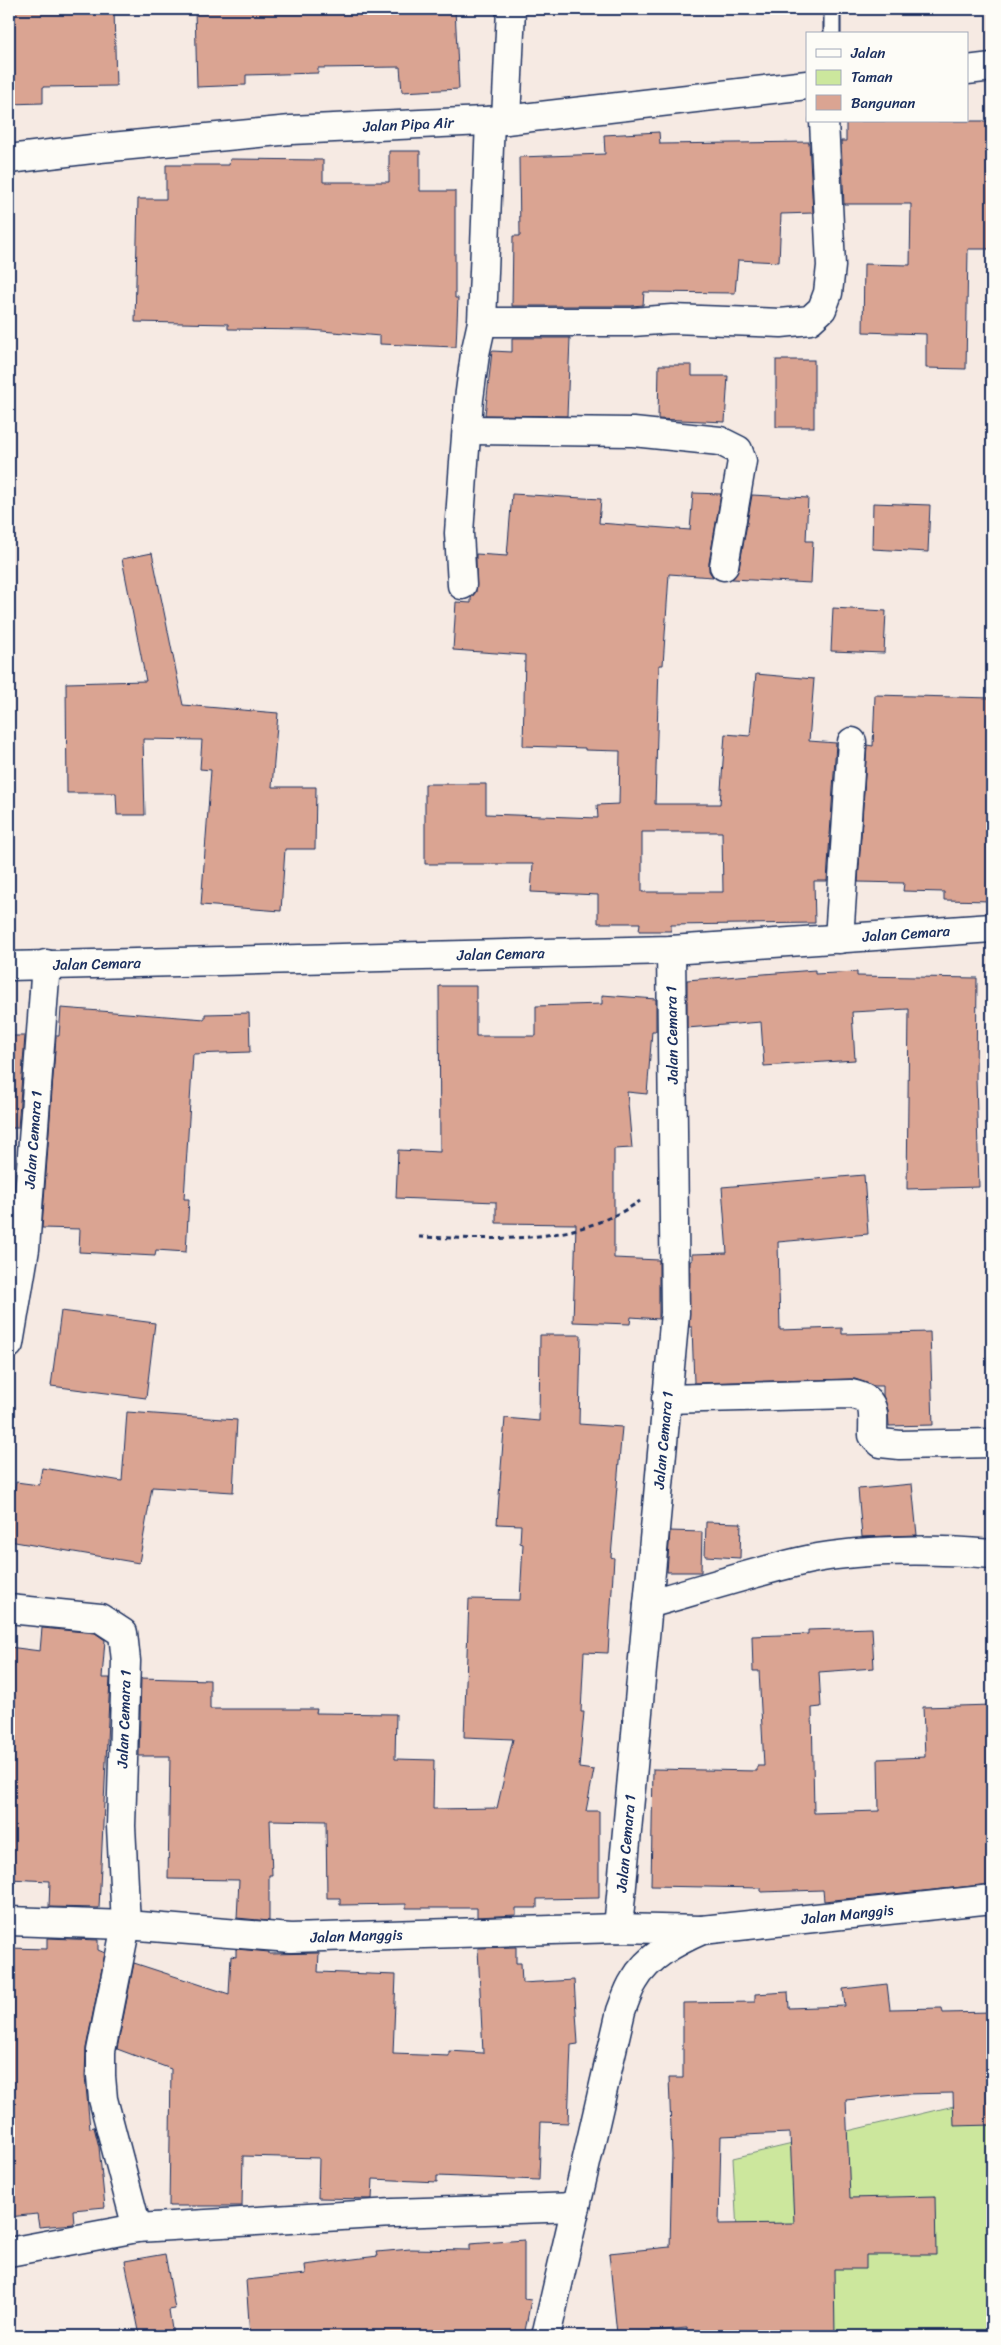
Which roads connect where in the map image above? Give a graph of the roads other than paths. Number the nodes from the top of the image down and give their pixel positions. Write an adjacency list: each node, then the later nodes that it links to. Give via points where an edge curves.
1 (510, 9): 7 (street)
2 (832, 9): 3 (lane)
3 (832, 32)
4 (992, 67): 5 (street)
5 (968, 70)
6 (806, 85): 7 (street, Jalan Pipa Air)
7 (498, 121): 9 (street, Jalan Pipa Air, via 291,130); 10 (street)
8 (824, 122): 10 (street, via 832,266 822,309 810,320 781,323 672,319)
9 (9, 159)
10 (482, 322): 11 (street, via 470,390)
11 (468, 430): 12 (street, via 633,432 720,441 734,446 742,461); 13 (street, via 459,533)
12 (724, 566)
13 (462, 585)
14 (852, 742): 16 (street)
15 (992, 928): 16 (street, Jalan Cemara)
16 (839, 939): 17 (street, Jalan Cemara)
17 (671, 950): 18 (street, Jalan Cemara); 21 (street, Jalan Cemara 1, via 675,1312)
18 (46, 964): 19 (street, Jalan Cemara); 20 (street, Jalan Cemara 1, via 25,1249)
19 (9, 966)
20 (9, 1344)
21 (666, 1399): 22 (street, via 851,1394 864,1397 874,1407 874,1435 881,1442 900,1445); 24 (street, Jalan Cemara 1)
22 (992, 1443)
23 (992, 1554): 24 (street, via 956,1551 840,1556 800,1562)
24 (648, 1604): 29 (street, Jalan Cemara 1)
25 (9, 1609): 28 (street, Jalan Cemara 1, via 100,1618 123,1633 126,1661 121,1826)
26 (992, 1900): 30 (street, Jalan Manggis)
27 (9, 1921): 28 (street, Jalan Manggis)
28 (126, 1925): 29 (street, Jalan Manggis, via 291,1938); 32 (street, via 101,2051 101,2076)
29 (618, 1928): 30 (street, Jalan Manggis)
30 (702, 1930): 31 (street, Jalan Manggis, via 677,1941 634,1980 621,2011)
31 (576, 2207): 32 (street, via 393,2213); 34 (street, Jalan Manggis)
32 (136, 2228): 33 (street)
33 (9, 2252)
34 (546, 2336)

